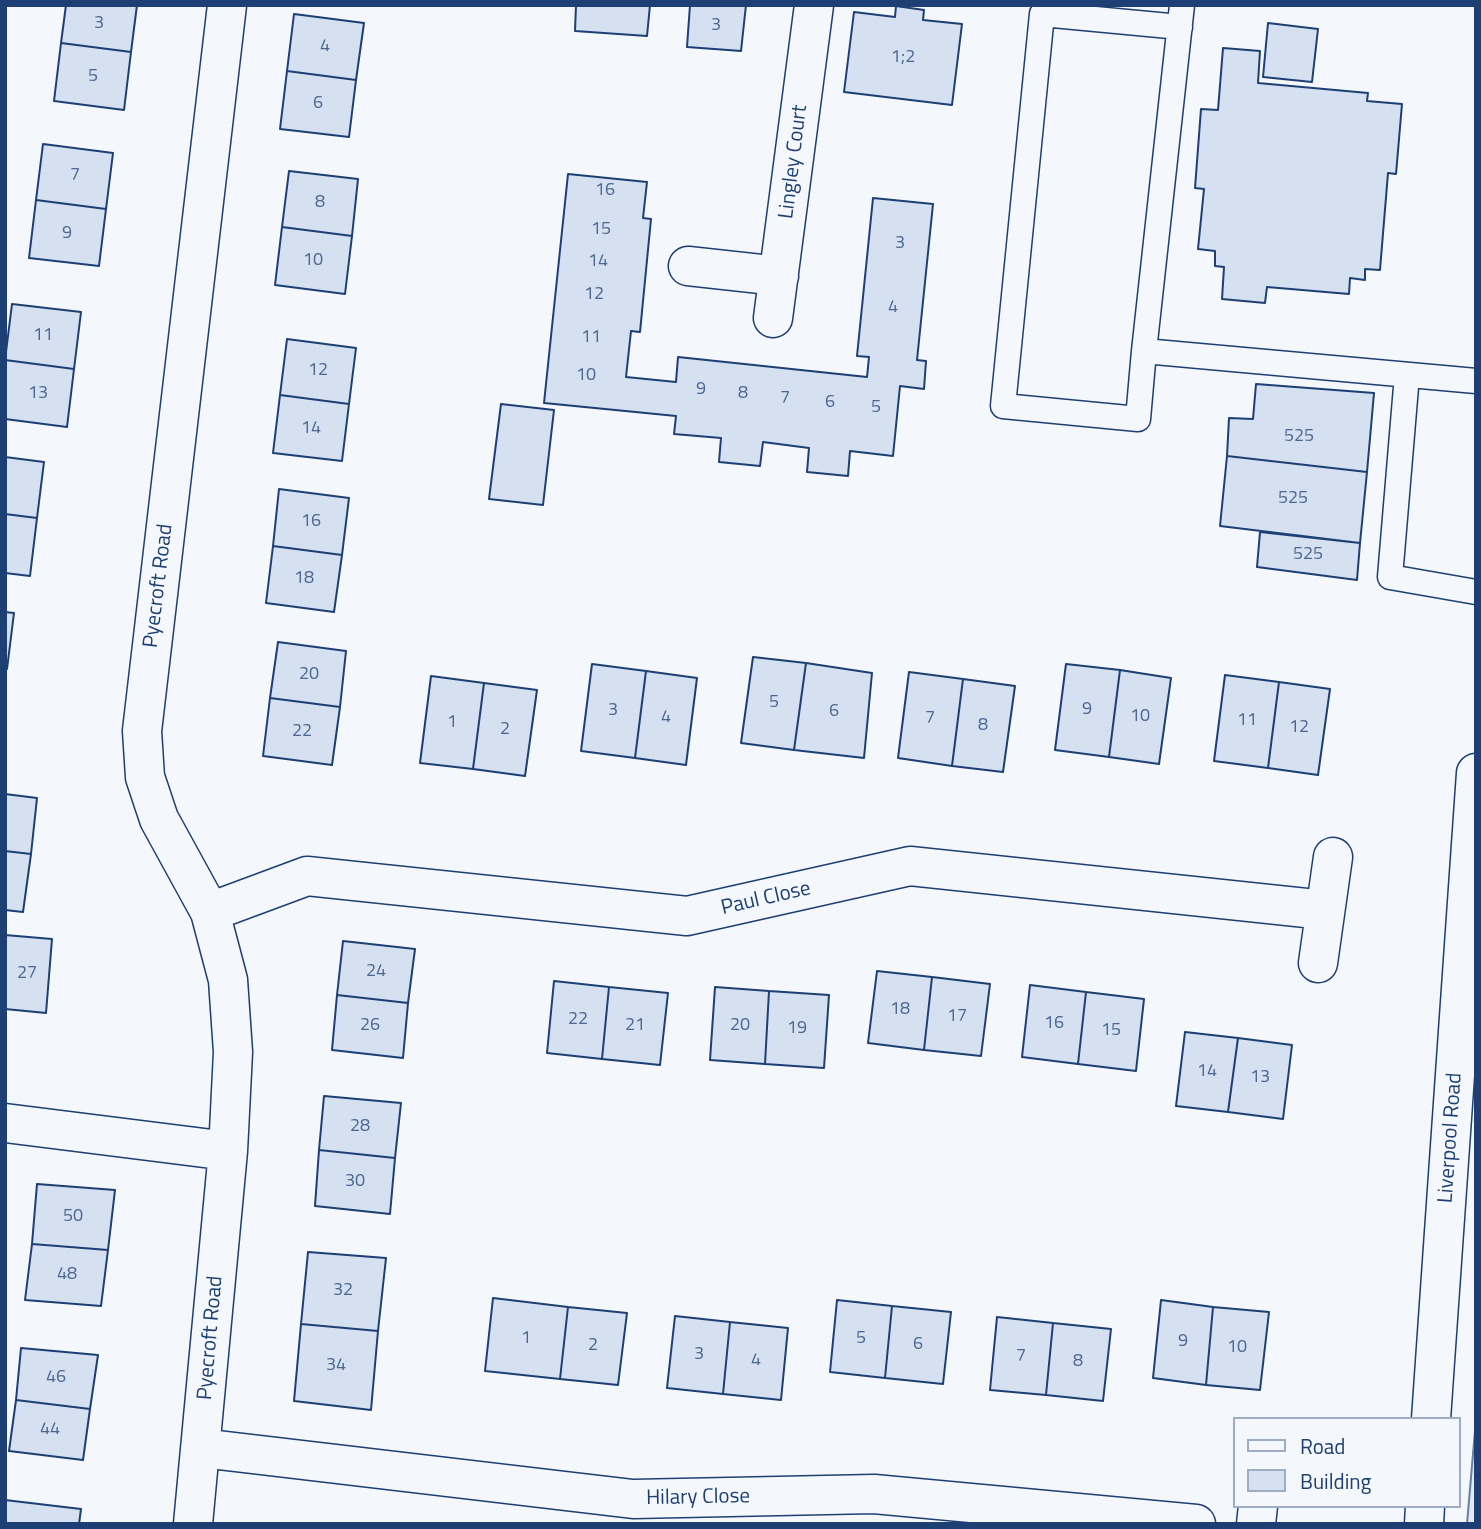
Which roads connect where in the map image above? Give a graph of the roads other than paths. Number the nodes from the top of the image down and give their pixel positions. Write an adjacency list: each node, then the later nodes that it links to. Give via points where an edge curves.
1 (228, 5): 14 (main road, Pyecroft Road, via 142,731 145,777 159,819)
2 (814, 5): 5 (main road, Lingley Court)
3 (1181, 16): 7 (lane); 7 (lane, via 1042,14 1003,406 1138,419)
4 (688, 266): 5 (main road)
5 (779, 276): 6 (main road, Lingley Court)
6 (773, 318)
7 (1144, 351): 8 (lane)
8 (1407, 375): 9 (lane); 10 (lane, via 1390,577)
9 (1476, 381)
10 (1476, 592)
11 (1476, 773): 18 (main road, Liverpool Road)
12 (1333, 857): 13 (main road)
13 (1325, 910): 14 (main road, Paul Close, via 910,866 687,916 307,876); 15 (main road)
14 (210, 912): 17 (main road, Pyecroft Road, via 228,980 233,1040)
15 (1318, 963)
16 (5, 1123): 17 (main road)
17 (228, 1151): 19 (main road, Pyecroft Road)
18 (1432, 1417)
19 (201, 1448): 20 (main road, Pyecroft Road); 21 (main road, Hilary Close, via 634,1499 874,1494)
20 (193, 1524)
21 (1196, 1524)

